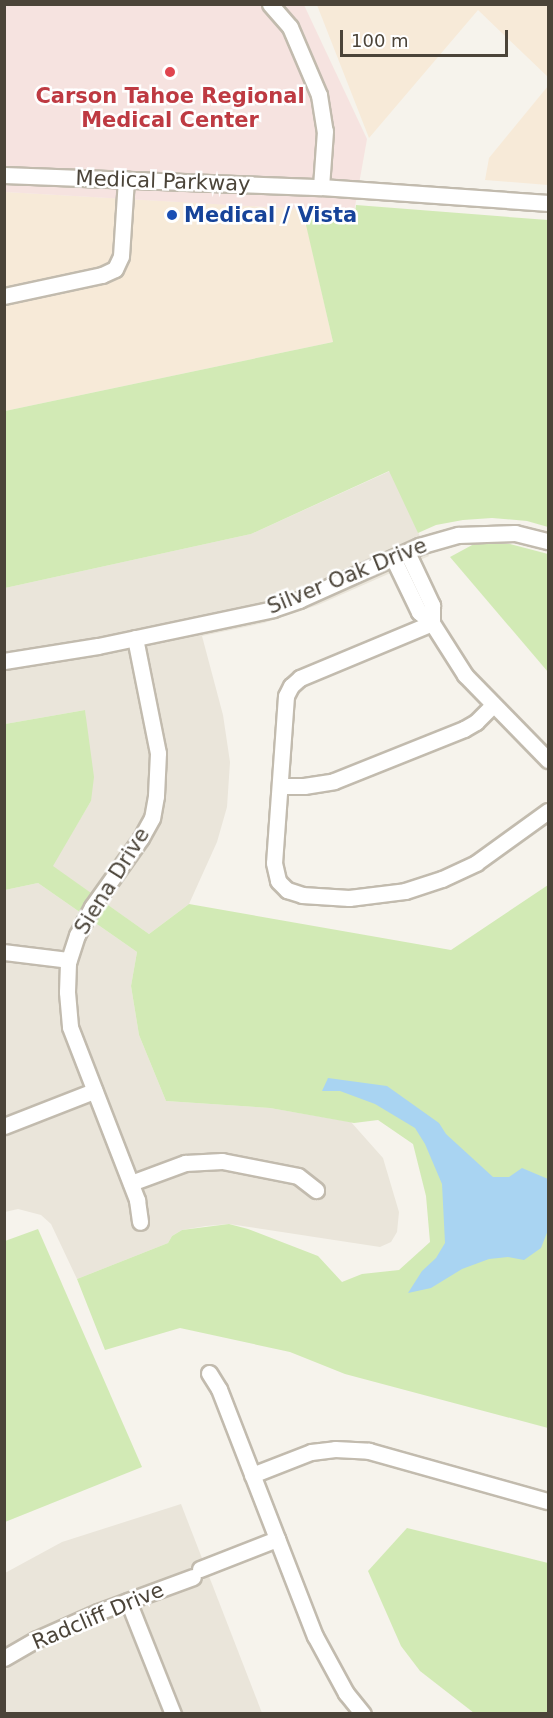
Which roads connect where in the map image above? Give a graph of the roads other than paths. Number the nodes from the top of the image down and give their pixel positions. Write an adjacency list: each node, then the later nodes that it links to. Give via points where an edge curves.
1 (270, 4): 4 (street, via 290,27 319,95 325,131)
2 (4, 175): 3 (street, Medical Parkway)
3 (126, 179): 4 (street, Medical Parkway); 6 (street, via 121,255 115,269)
4 (321, 187): 5 (street, Medical Parkway)
5 (549, 203)
6 (4, 296)
7 (549, 542): 8 (street, Silver Oak Drive, via 515,533 485,532 436,540)
8 (400, 555): 9 (street, via 419,612); 10 (street, Silver Oak Drive, via 273,609)
9 (432, 623): 12 (street, via 455,663); 14 (street, via 295,681 286,696)
10 (135, 639): 11 (street, Silver Oak Drive); 17 (street, Siena Drive, via 158,753 152,818 92,907 76,935)
11 (4, 661)
12 (493, 705): 13 (street); 14 (street, via 464,729 334,781)
13 (549, 760)
14 (280, 786): 15 (street, via 274,869 283,886 302,895 368,897 424,886 484,859)
15 (549, 811)
16 (4, 952): 17 (street)
17 (69, 960): 18 (street, Siena Drive, via 70,1027)
18 (94, 1091): 19 (street); 20 (street, Siena Drive)
19 (4, 1126)
20 (131, 1184): 21 (street, via 185,1163 222,1161 298,1176); 22 (street, Siena Drive)
21 (316, 1190)
22 (140, 1222)
23 (209, 1373): 24 (street)
24 (252, 1475): 25 (street, via 311,1452 369,1451); 26 (street)
25 (548, 1501)
26 (277, 1539): 27 (street, Radcliff Drive); 30 (street, via 325,1656 346,1693)
27 (128, 1601): 28 (street, Radcliff Drive, via 37,1639); 29 (street)
28 (4, 1658)
29 (173, 1713)
30 (363, 1713)

